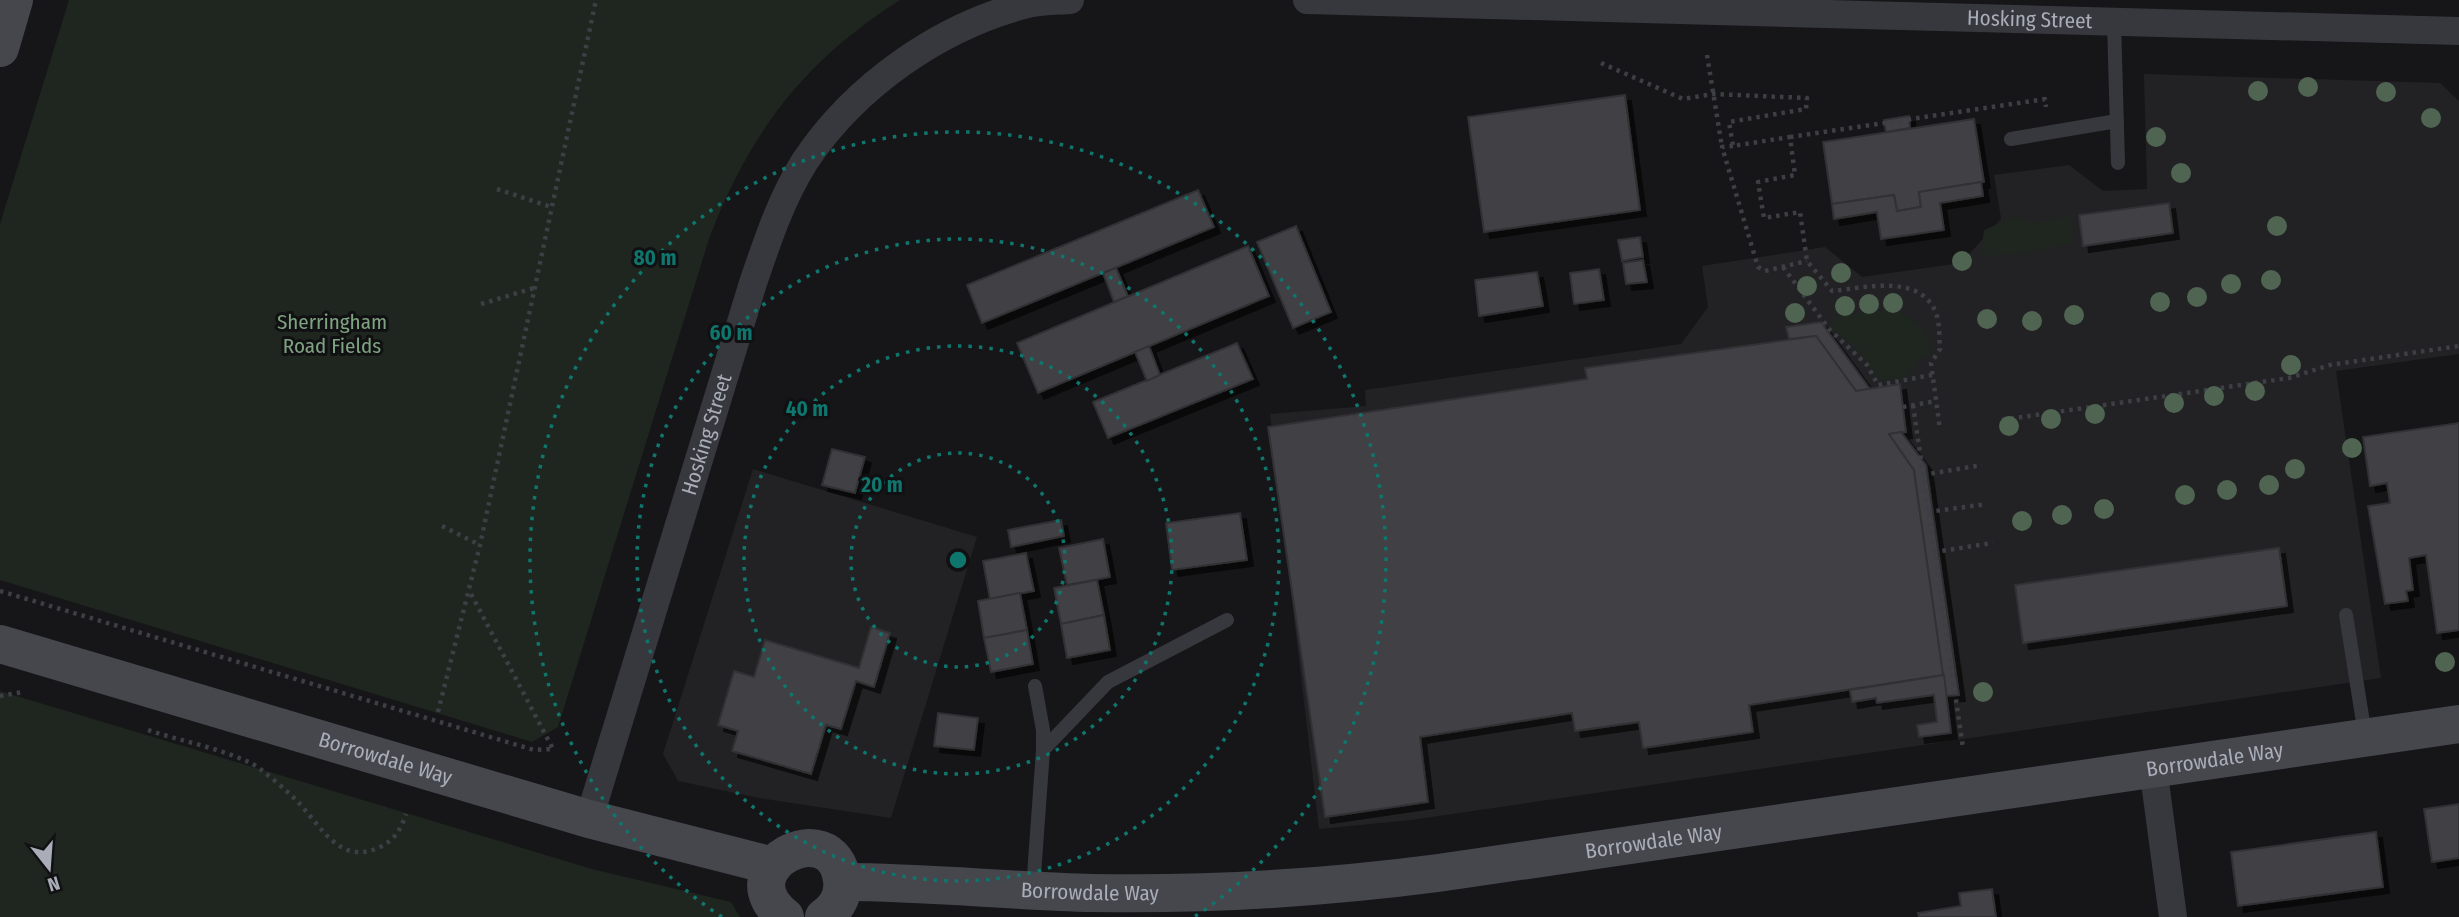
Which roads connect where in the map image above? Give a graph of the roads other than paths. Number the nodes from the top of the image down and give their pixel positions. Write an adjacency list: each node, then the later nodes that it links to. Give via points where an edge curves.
1 (14, 0): 6 (street)
2 (1070, 0): 18 (street, Hosking Street, via 1028,4 923,48 870,89 805,162 774,220)
3 (1307, 0): 4 (street, Hosking Street)
4 (2114, 23): 5 (street, Hosking Street); 7 (lane)
5 (2459, 31)
6 (0, 48)
7 (2117, 121): 8 (lane); 9 (lane)
8 (2011, 139)
9 (2118, 163)
10 (2346, 615): 15 (lane)
11 (1227, 620): 16 (lane, via 1108,682)
12 (0, 643): 18 (street, Borrowdale Way)
13 (1035, 686): 16 (lane)
14 (2459, 724): 15 (street, Borrowdale Way)
15 (2365, 737): 17 (street, Borrowdale Way)
16 (1043, 750): 21 (lane)
17 (2153, 767): 21 (street, Borrowdale Way, via 1390,880 1234,893); 24 (street)
18 (589, 820): 19 (street, Borrowdale Way)
19 (773, 866): 20 (street, via 791,850 814,848 834,861); 22 (street, via 767,889)
20 (843, 882): 21 (street, Borrowdale Way); 23 (street, via 838,904)
21 (1033, 891)
22 (785, 917)
23 (824, 917)
24 (2173, 917)

